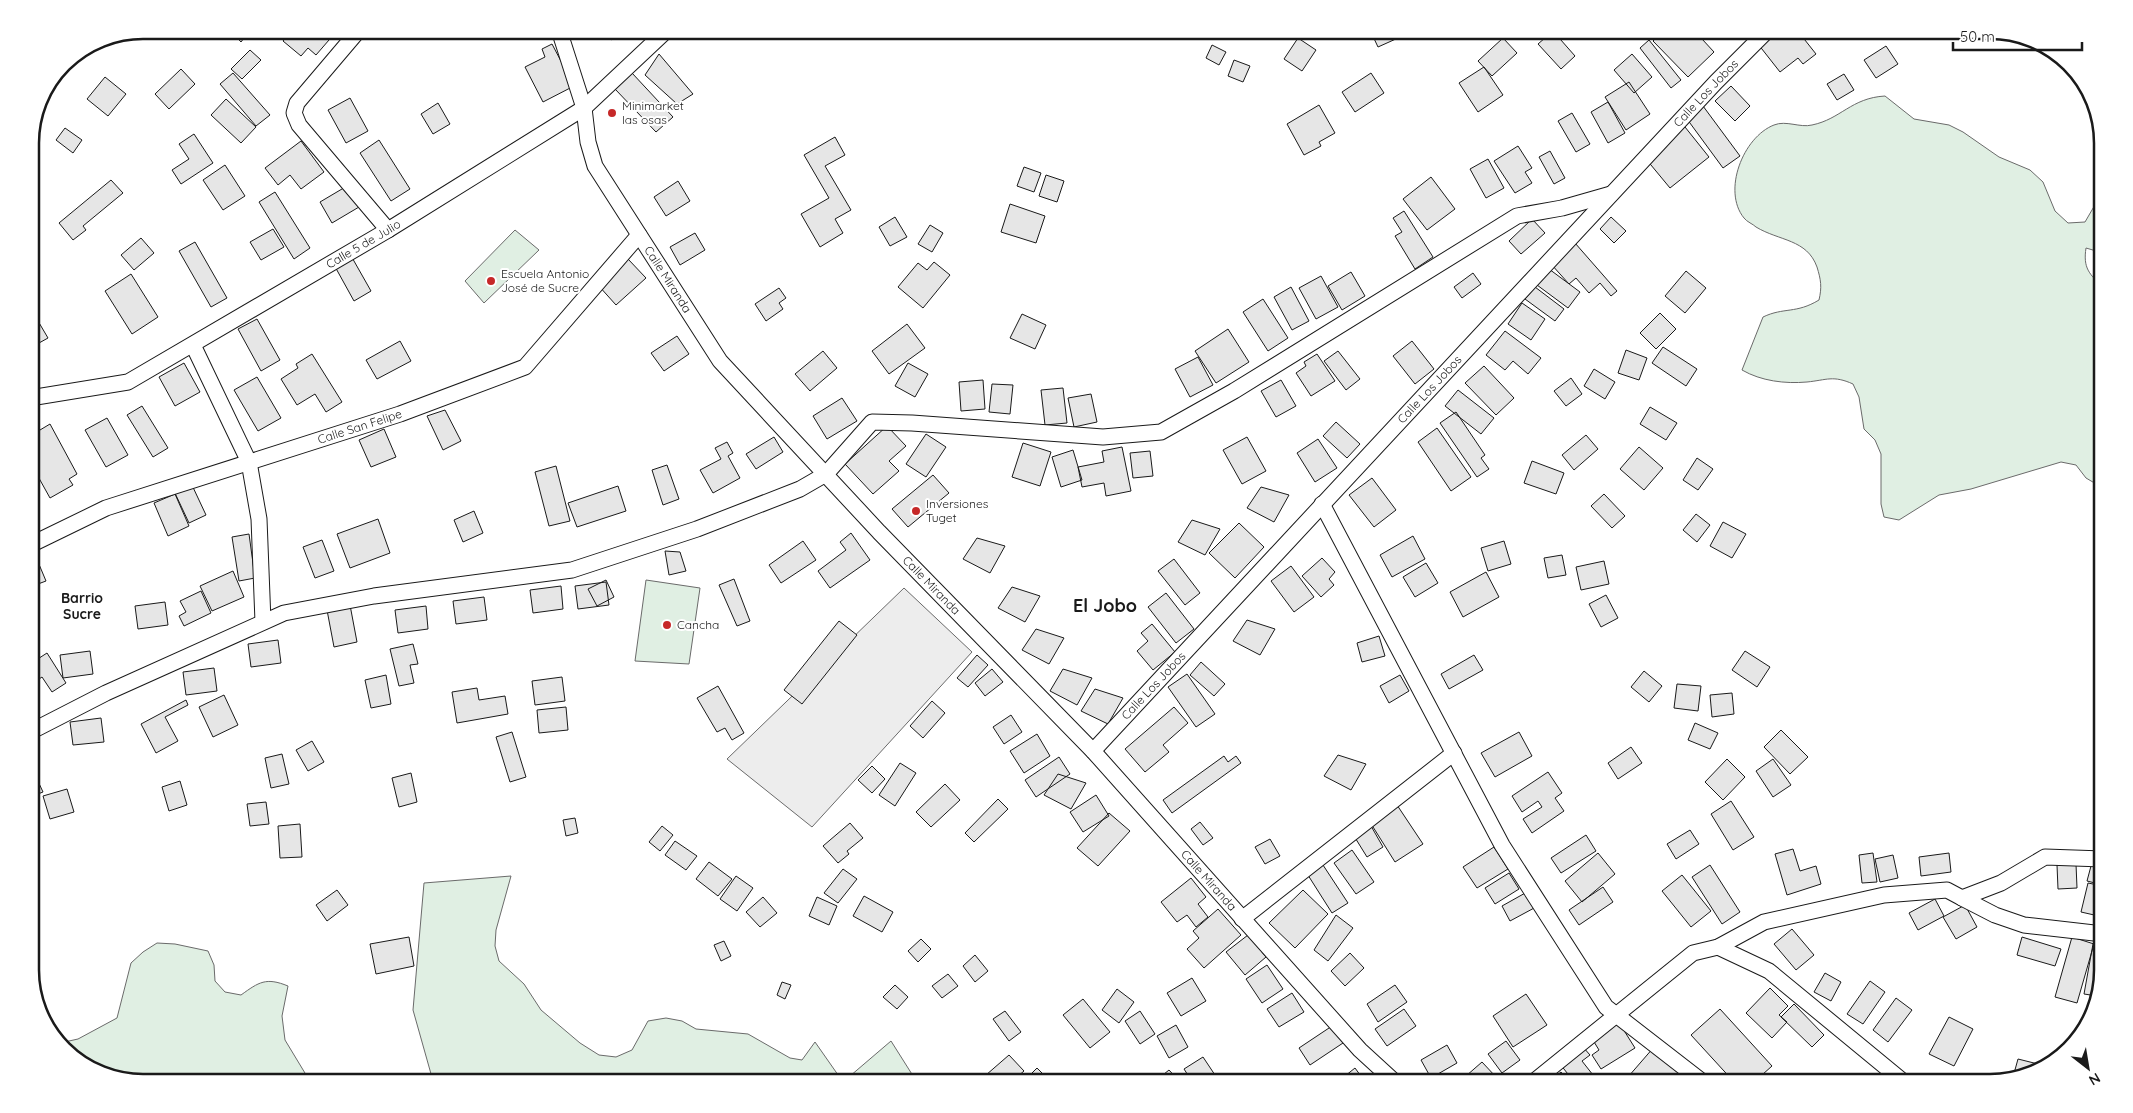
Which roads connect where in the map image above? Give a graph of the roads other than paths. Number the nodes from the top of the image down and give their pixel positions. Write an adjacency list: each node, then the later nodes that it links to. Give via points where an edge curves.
1 (351, 39): 7 (street, via 297,103 294,113 299,125)
2 (562, 39): 5 (street, Calle Miranda)
3 (657, 39): 5 (street, Calle 5 de Julio)
4 (1759, 39): 6 (street, Calle Los Jobos)
5 (584, 108): 7 (street, Calle 5 de Julio); 8 (street, Calle Miranda, via 595,166)
6 (1611, 194): 12 (street, via 1517,216 1234,392 1161,432 1103,437 872,422); 13 (street, Calle Los Jobos)
7 (388, 230): 9 (street, Calle 5 de Julio)
8 (639, 235): 11 (street, Calle San Felipe, via 526,367 400,414); 12 (street, Calle Miranda, via 720,361)
9 (192, 345): 10 (street, Calle 5 de Julio, via 128,382); 11 (street)
10 (39, 397)
11 (249, 462): 14 (street, Calle San Felipe, via 106,508); 15 (street, via 259,519)
12 (826, 474): 15 (street, via 800,489 697,529 572,570 374,596 284,613); 17 (street, Calle Miranda)
13 (1322, 504): 17 (street, Calle Los Jobos); 18 (street)
14 (39, 541)
15 (263, 622): 16 (street, via 106,693)
16 (39, 727)
17 (1093, 751): 21 (street, Calle Miranda)
18 (1454, 754): 21 (street); 24 (street, via 1502,846 1606,1007)
19 (2094, 859): 20 (street, via 2045,856 2001,884)
20 (1962, 898): 22 (street, via 2024,925); 23 (street, via 1947,890 1884,895 1764,922)
21 (1242, 918): 25 (street, Calle Miranda, via 1360,1050)
22 (2094, 933)
23 (1718, 947): 24 (street, via 1693,953); 28 (street, via 1769,971)
24 (1617, 1016): 26 (street); 27 (street)
25 (1386, 1074)
26 (1543, 1074)
27 (1692, 1074)
28 (1894, 1074)

